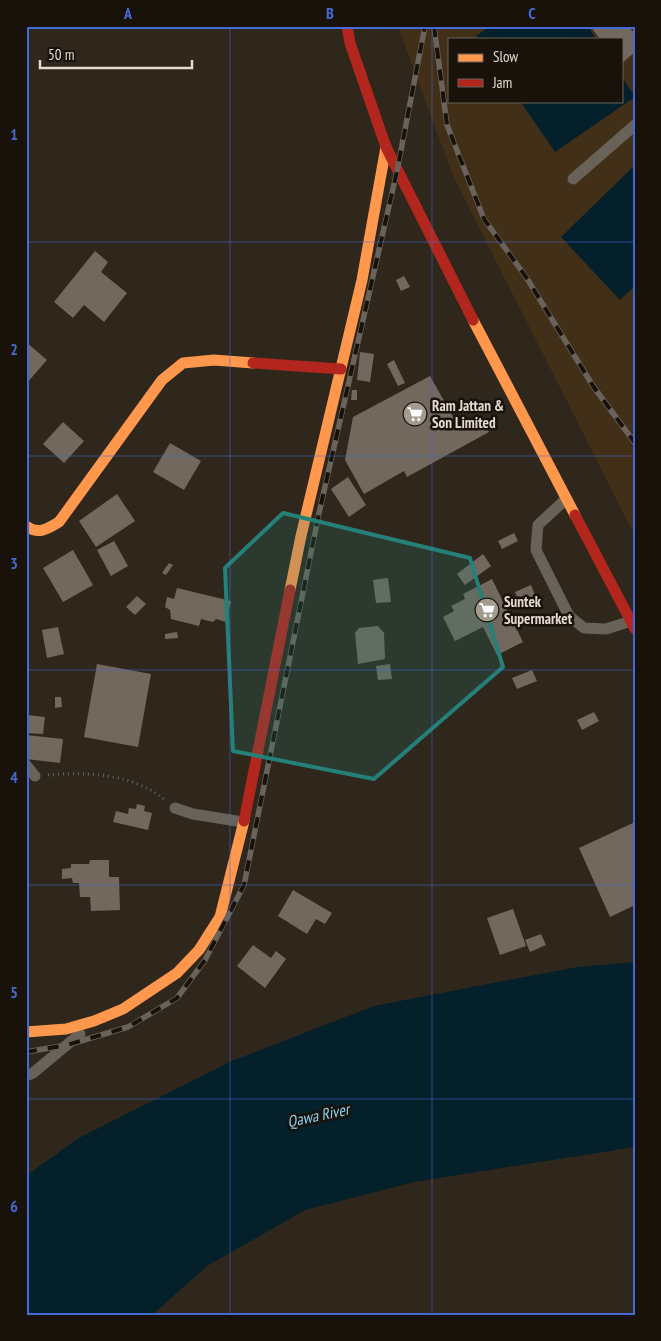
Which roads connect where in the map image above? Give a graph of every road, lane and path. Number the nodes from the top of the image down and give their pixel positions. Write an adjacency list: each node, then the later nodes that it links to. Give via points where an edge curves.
1 (347, 26): 3 (street)
2 (635, 125): 4 (lane)
3 (386, 147): 5 (street, via 362,280); 6 (street)
4 (573, 179)
5 (341, 369): 7 (street, via 214,360 184,363 162,380 58,522 43,531); 12 (street, via 301,536)
6 (566, 499): 8 (street); 8 (lane, via 538,525 536,550 569,616 584,628)
7 (26, 526)
8 (633, 625)
9 (26, 765): 10 (lane)
10 (35, 776): 11 (path, via 70,773 112,776 154,792)
11 (175, 808): 12 (lane)
12 (243, 822): 13 (street, via 220,917 199,950 177,974 149,993)
13 (94, 1021): 14 (street, via 66,1029); 15 (lane)
14 (26, 1032)
15 (26, 1076)

